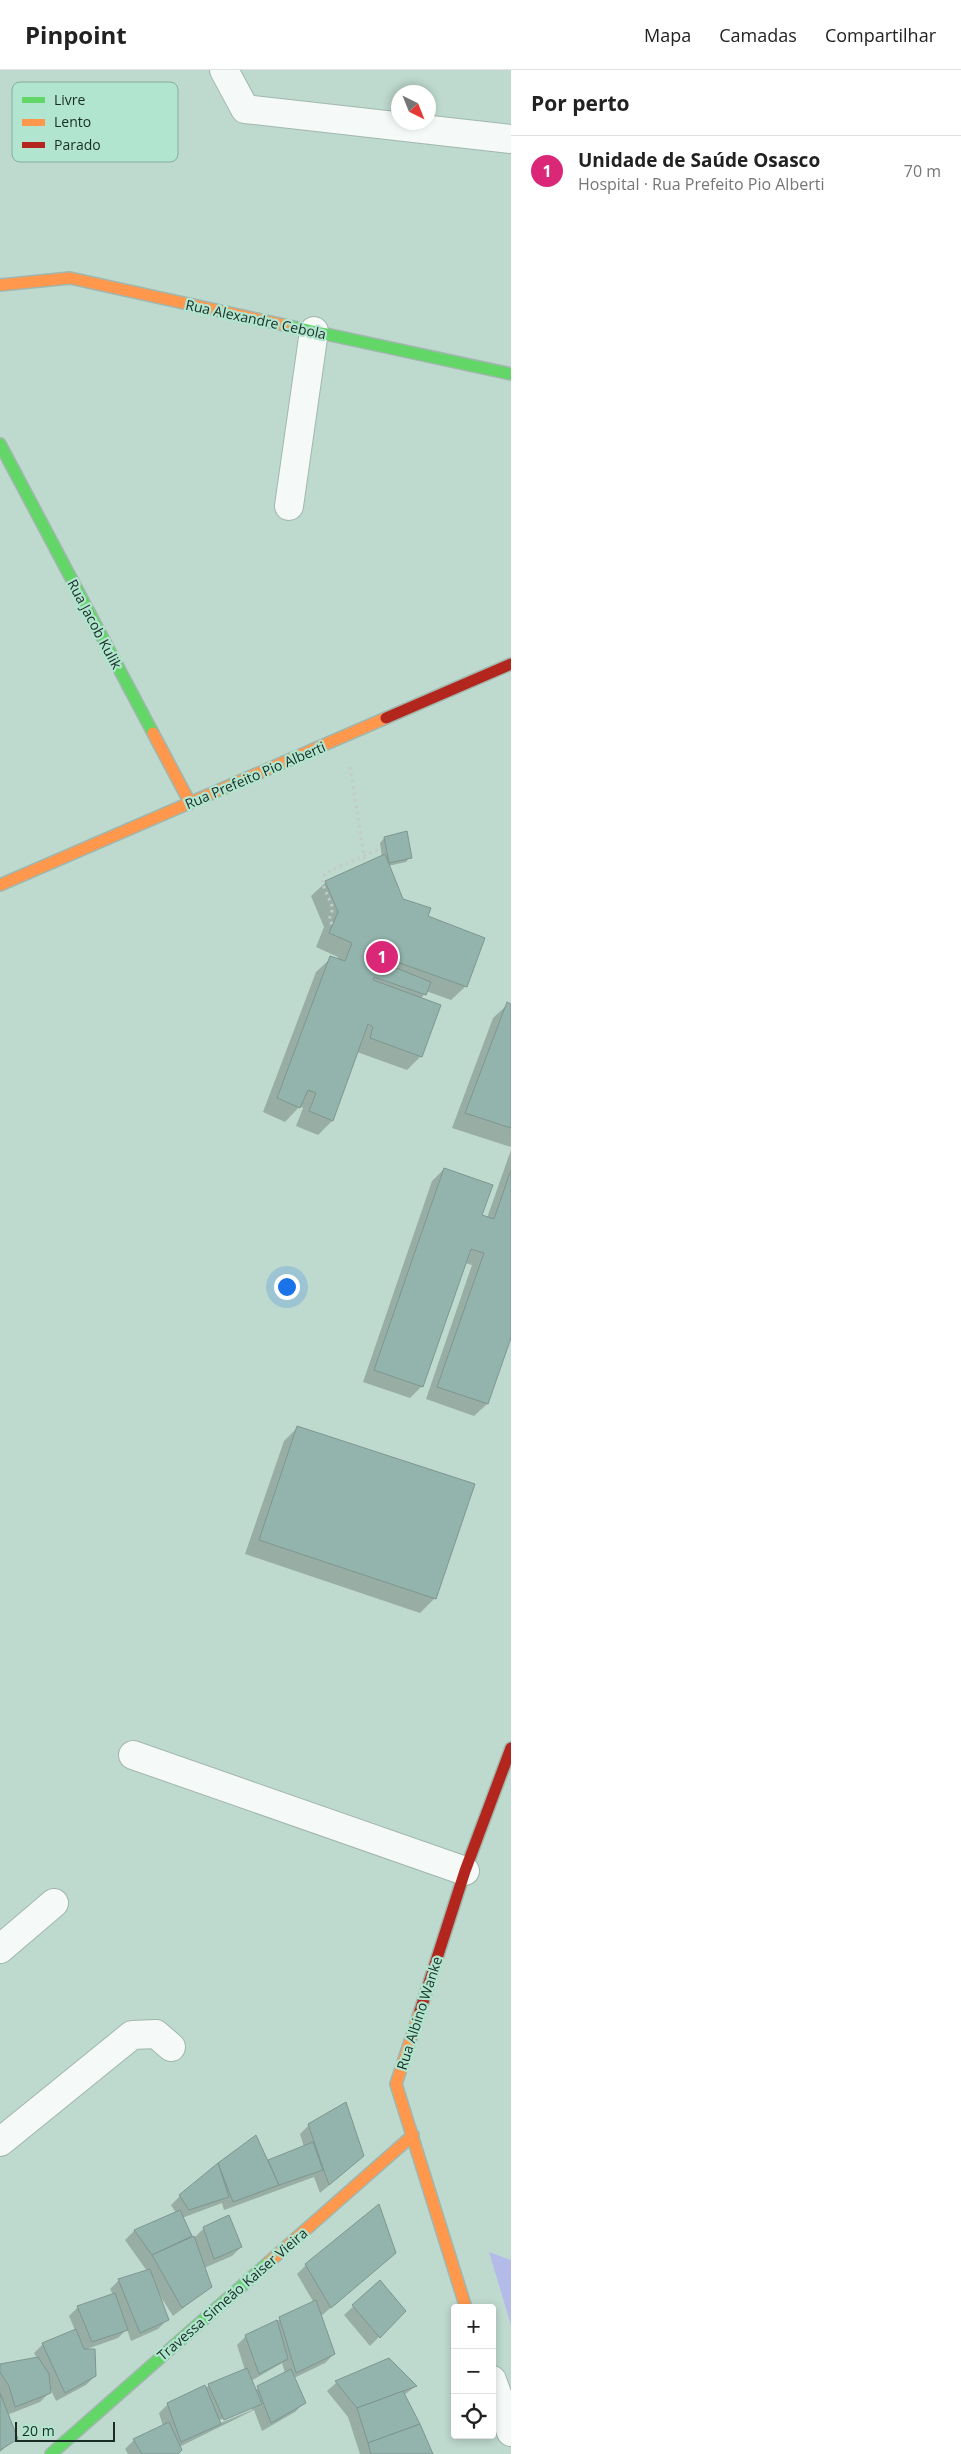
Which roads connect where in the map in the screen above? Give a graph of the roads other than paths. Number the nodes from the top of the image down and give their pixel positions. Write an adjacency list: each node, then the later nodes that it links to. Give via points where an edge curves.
1 (224, 70): 2 (street, via 245,109)
2 (511, 139)
3 (0, 285): 4 (street, Rua Alexandre Cebola, via 70,278)
4 (314, 331): 5 (street, Rua Alexandre Cebola); 7 (street)
5 (511, 374)
6 (0, 444): 9 (street, Rua Jacob Kulik)
7 (289, 506)
8 (511, 664): 9 (street, Rua Prefeito Pio Alberti)
9 (190, 803): 10 (street, Rua Prefeito Pio Alberti)
10 (0, 886)
11 (511, 1748): 13 (street, Rua Albino Wanke)
12 (133, 1755): 13 (street)
13 (465, 1871): 17 (street, Rua Albino Wanke, via 396,2084)
14 (54, 1902): 15 (street)
15 (0, 1949)
16 (171, 2047): 18 (street, via 156,2034 132,2035)
17 (413, 2135): 19 (street, Rua Albino Wanke); 22 (street, Travessa Simeão Kaiser Vieira)
18 (0, 2142)
19 (465, 2304)
20 (496, 2391): 21 (street)
21 (511, 2432)
22 (51, 2454)

